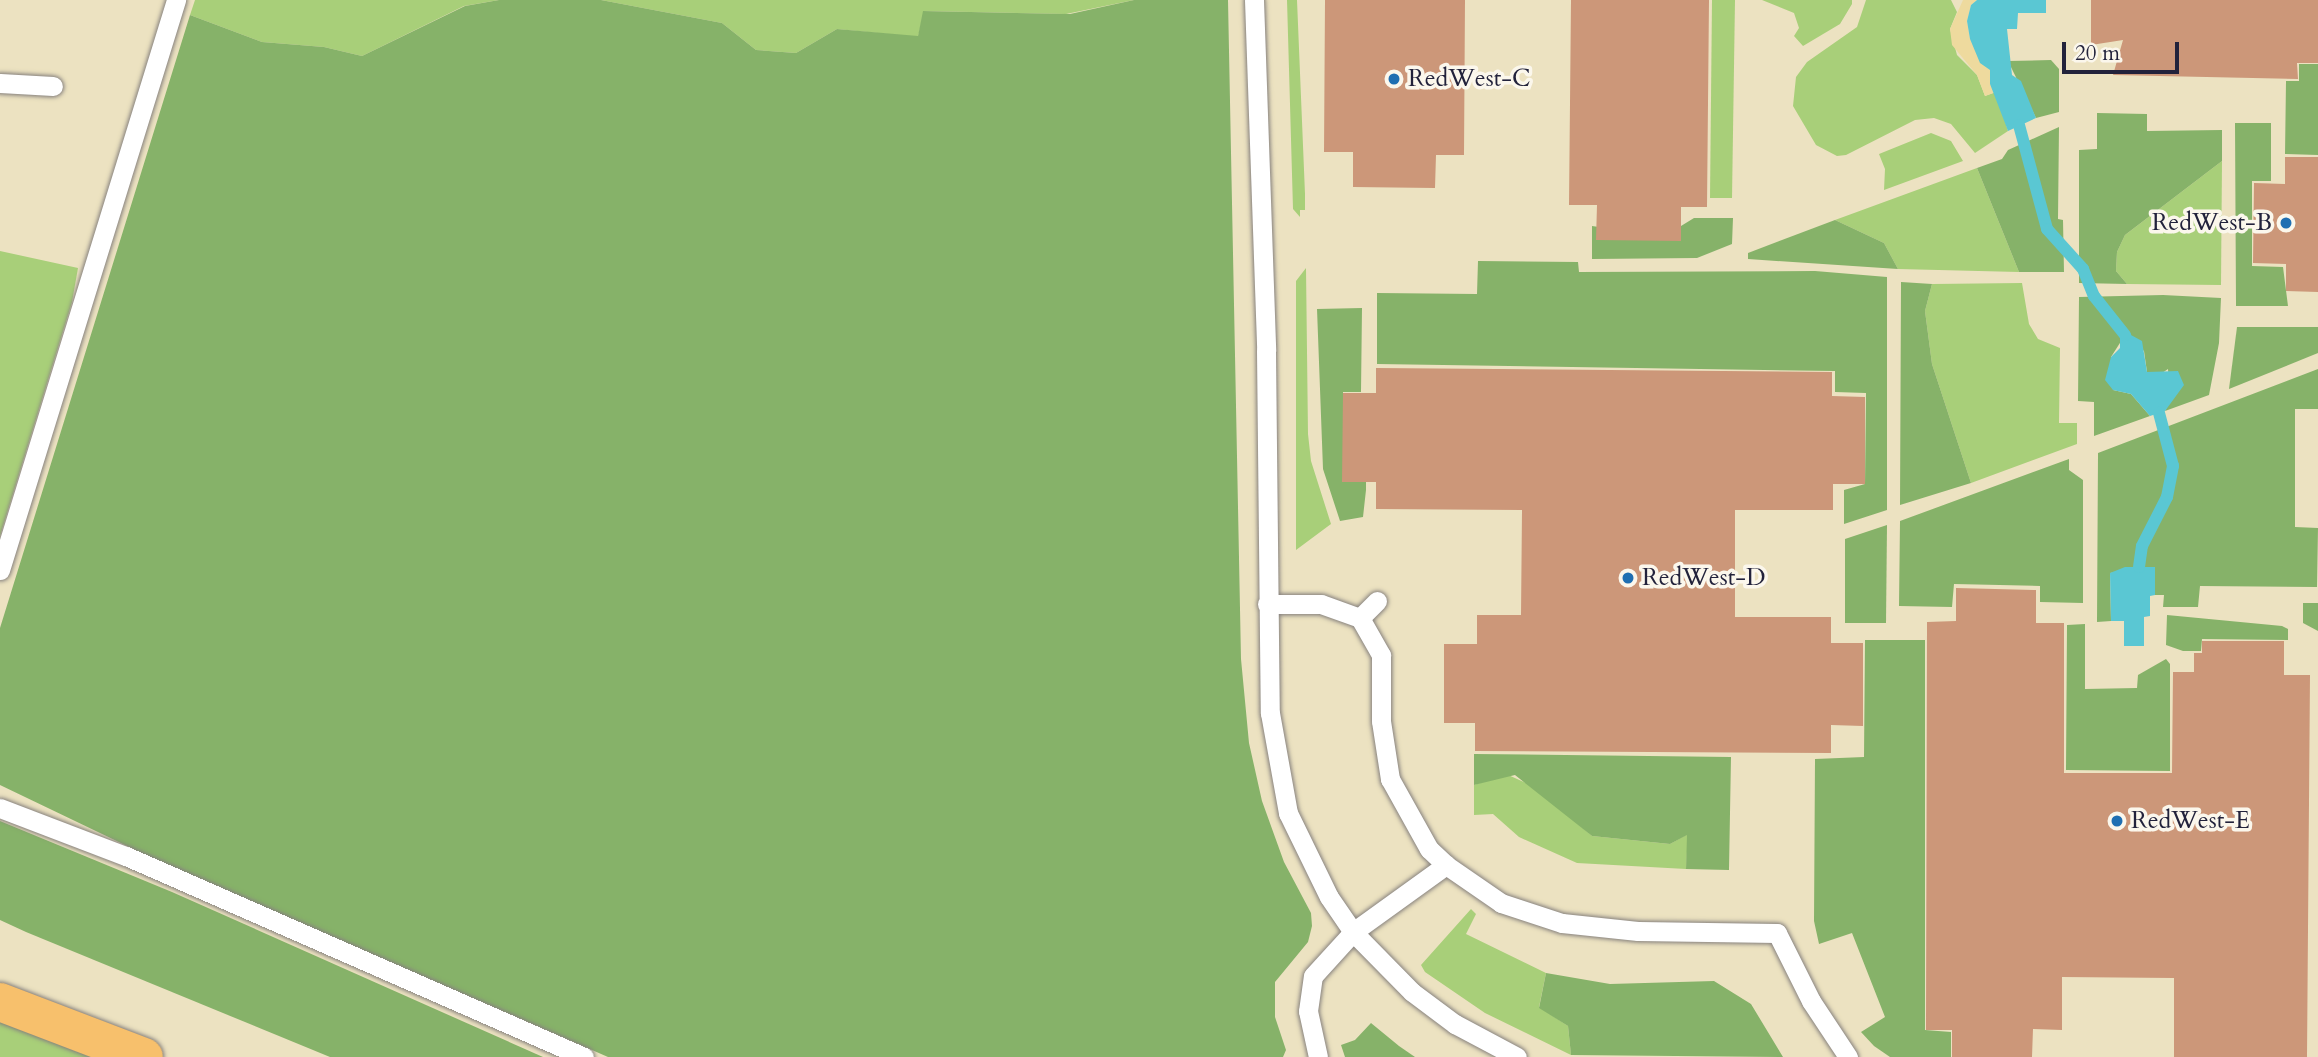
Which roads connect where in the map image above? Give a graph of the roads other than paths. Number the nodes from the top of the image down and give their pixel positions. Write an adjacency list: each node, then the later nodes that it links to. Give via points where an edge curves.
1 (176, 0): 5 (lane)
2 (1254, 0): 7 (lane, via 1266,351)
3 (0, 83): 4 (lane)
4 (53, 86)
5 (0, 570)
6 (1377, 601): 8 (lane)
7 (1267, 604): 8 (lane, via 1321,604); 11 (lane, via 1270,713 1288,813 1329,897)
8 (1360, 618): 10 (lane, via 1381,655 1381,721 1390,779 1429,849)
9 (0, 808): 14 (lane, via 125,856)
10 (1446, 865): 11 (lane); 17 (lane, via 1501,902 1562,923 1638,931 1777,933 1811,1001)
11 (1353, 932): 15 (lane, via 1313,976 1308,1011); 16 (lane, via 1412,992 1444,1016)
12 (0, 1002): 13 (highway)
13 (145, 1057)
14 (584, 1057)
15 (1318, 1057)
16 (1517, 1057)
17 (1848, 1057)

